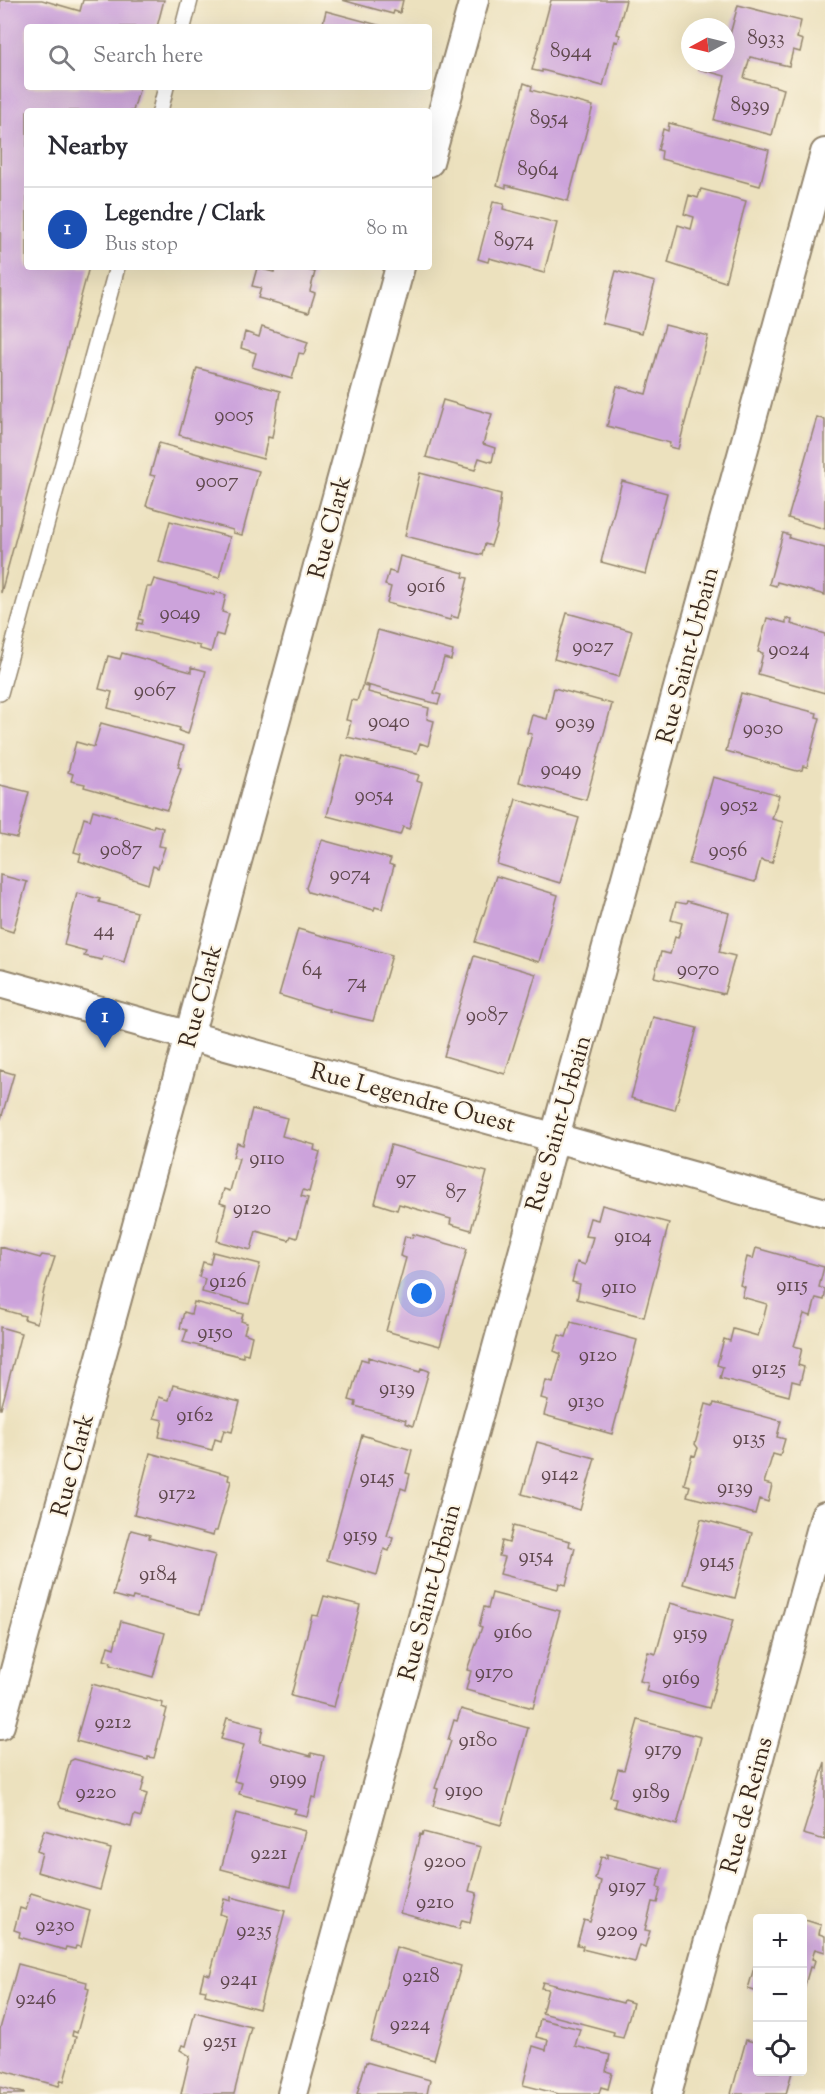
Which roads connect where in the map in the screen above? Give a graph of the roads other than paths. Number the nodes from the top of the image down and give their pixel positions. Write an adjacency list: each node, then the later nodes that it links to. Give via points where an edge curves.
1 (190, 0): 3 (lane)
2 (474, 0): 6 (street)
3 (184, 24)
4 (165, 90): 5 (lane)
5 (161, 108)
6 (432, 151)
7 (825, 153): 14 (street, Rue Saint-Urbain)
8 (116, 270): 10 (lane)
9 (399, 270): 13 (street, Rue Clark)
10 (6, 651): 11 (lane)
11 (0, 693)
12 (0, 983): 13 (street, Rue Legendre Ouest)
13 (189, 1035): 14 (street, Rue Legendre Ouest); 17 (street, Rue Clark)
14 (554, 1136): 15 (street, Rue Legendre Ouest); 18 (street, Rue Saint-Urbain)
15 (825, 1213)
16 (825, 1516): 19 (street, Rue de Reims)
17 (0, 1725)
18 (292, 2094)
19 (667, 2094)

